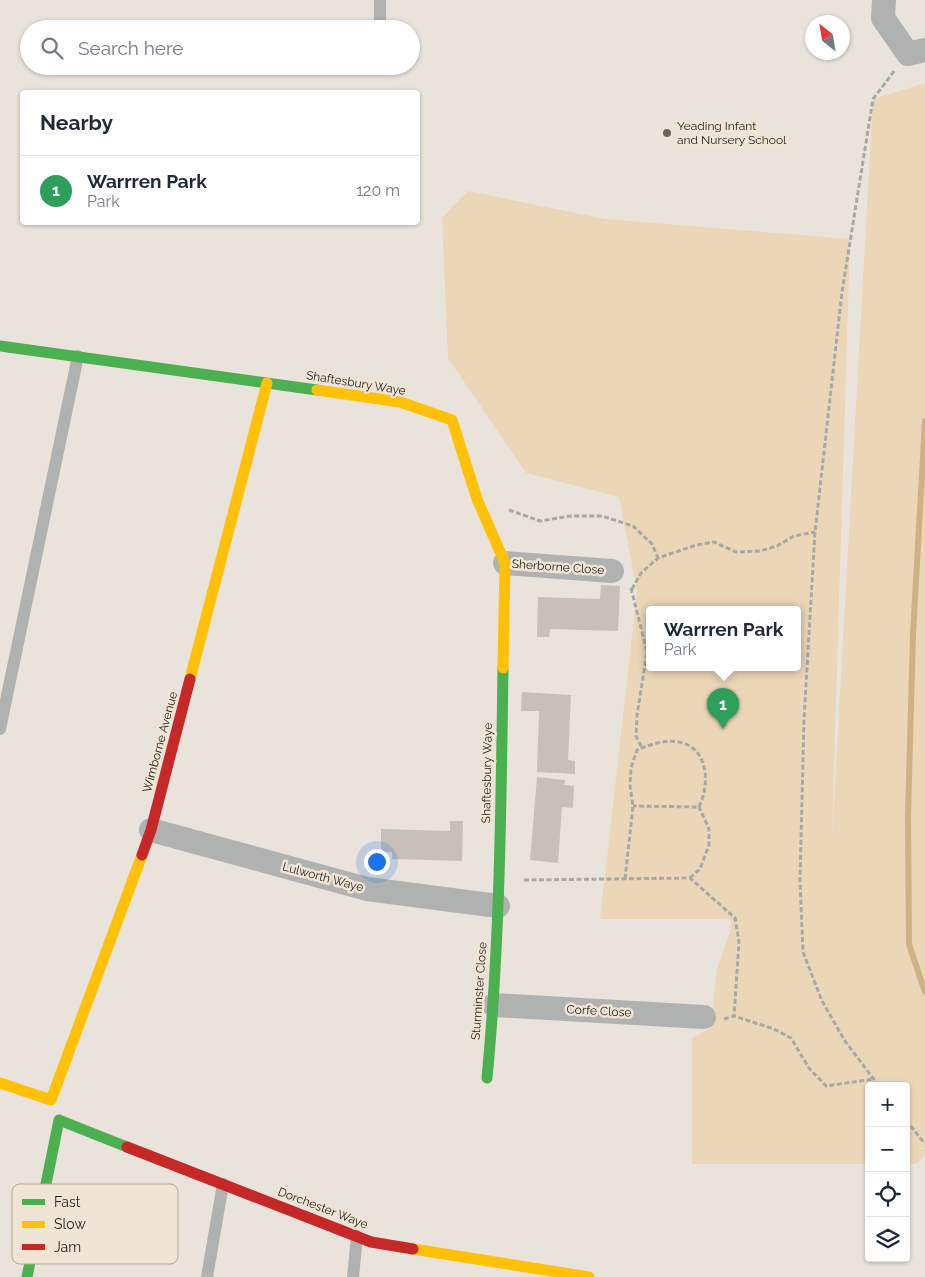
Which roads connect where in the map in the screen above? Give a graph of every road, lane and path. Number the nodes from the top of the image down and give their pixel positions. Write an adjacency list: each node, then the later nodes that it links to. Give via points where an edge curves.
1 (380, 0): 3 (lane)
2 (884, 0): 4 (street, via 883,18)
3 (380, 20)
4 (916, 52): 9 (path, via 873,99 842,292)
5 (0, 346): 6 (street, Shaftesbury Waye)
6 (78, 356): 7 (street, Shaftesbury Waye); 16 (lane)
7 (267, 383): 8 (street, Shaftesbury Waye, via 400,402 452,420); 20 (street, Wimborne Avenue)
8 (476, 499): 10 (path, via 540,521 570,516 602,516 633,526 652,544); 11 (street, Shaftesbury Waye)
9 (815, 532): 10 (path, via 794,536 760,551 736,552 714,542); 29 (path, via 804,719 800,880 803,952 822,1001)
10 (658, 558): 13 (path, via 642,573)
11 (505, 563): 12 (street, Sherborne Close); 23 (street, Shaftesbury Waye)
12 (612, 571): 13 (path)
13 (632, 589): 14 (path)
14 (646, 648)
15 (646, 658): 17 (path, via 636,736)
16 (0, 729)
17 (642, 748): 18 (path, via 636,750 631,768); 19 (path, via 669,741 680,742 695,750 704,764 706,780)
18 (633, 806): 19 (path); 22 (path)
19 (699, 807): 21 (path, via 709,829 709,845 700,869)
20 (151, 830): 24 (street, Lulworth Waye, via 366,889); 30 (street, Wimborne Avenue, via 51,1100)
21 (690, 878): 22 (path); 26 (path, via 735,918 739,942)
22 (626, 879): 23 (path)
23 (500, 880): 24 (street, Shaftesbury Waye)
24 (498, 906): 25 (street, Sturminster Close)
25 (494, 1005): 27 (street, Corfe Close); 28 (street, Sturminster Close)
26 (734, 1016): 27 (path, via 724,1019); 29 (path, via 774,1029 790,1038 809,1068 826,1086)
27 (704, 1017)
28 (487, 1078)
29 (874, 1079): 31 (path)
30 (0, 1082)
31 (877, 1082)
32 (910, 1125): 33 (path)
33 (925, 1144)
34 (46, 1184): 35 (street, Dorchester Waye, via 59,1120)
35 (222, 1184): 36 (street, Dorchester Waye); 39 (lane)
36 (356, 1236): 40 (lane); 41 (street, Dorchester Waye, via 371,1242)
37 (30, 1264): 38 (street, Dorchester Waye)
38 (27, 1277)
39 (207, 1277)
40 (353, 1277)
41 (589, 1277)

